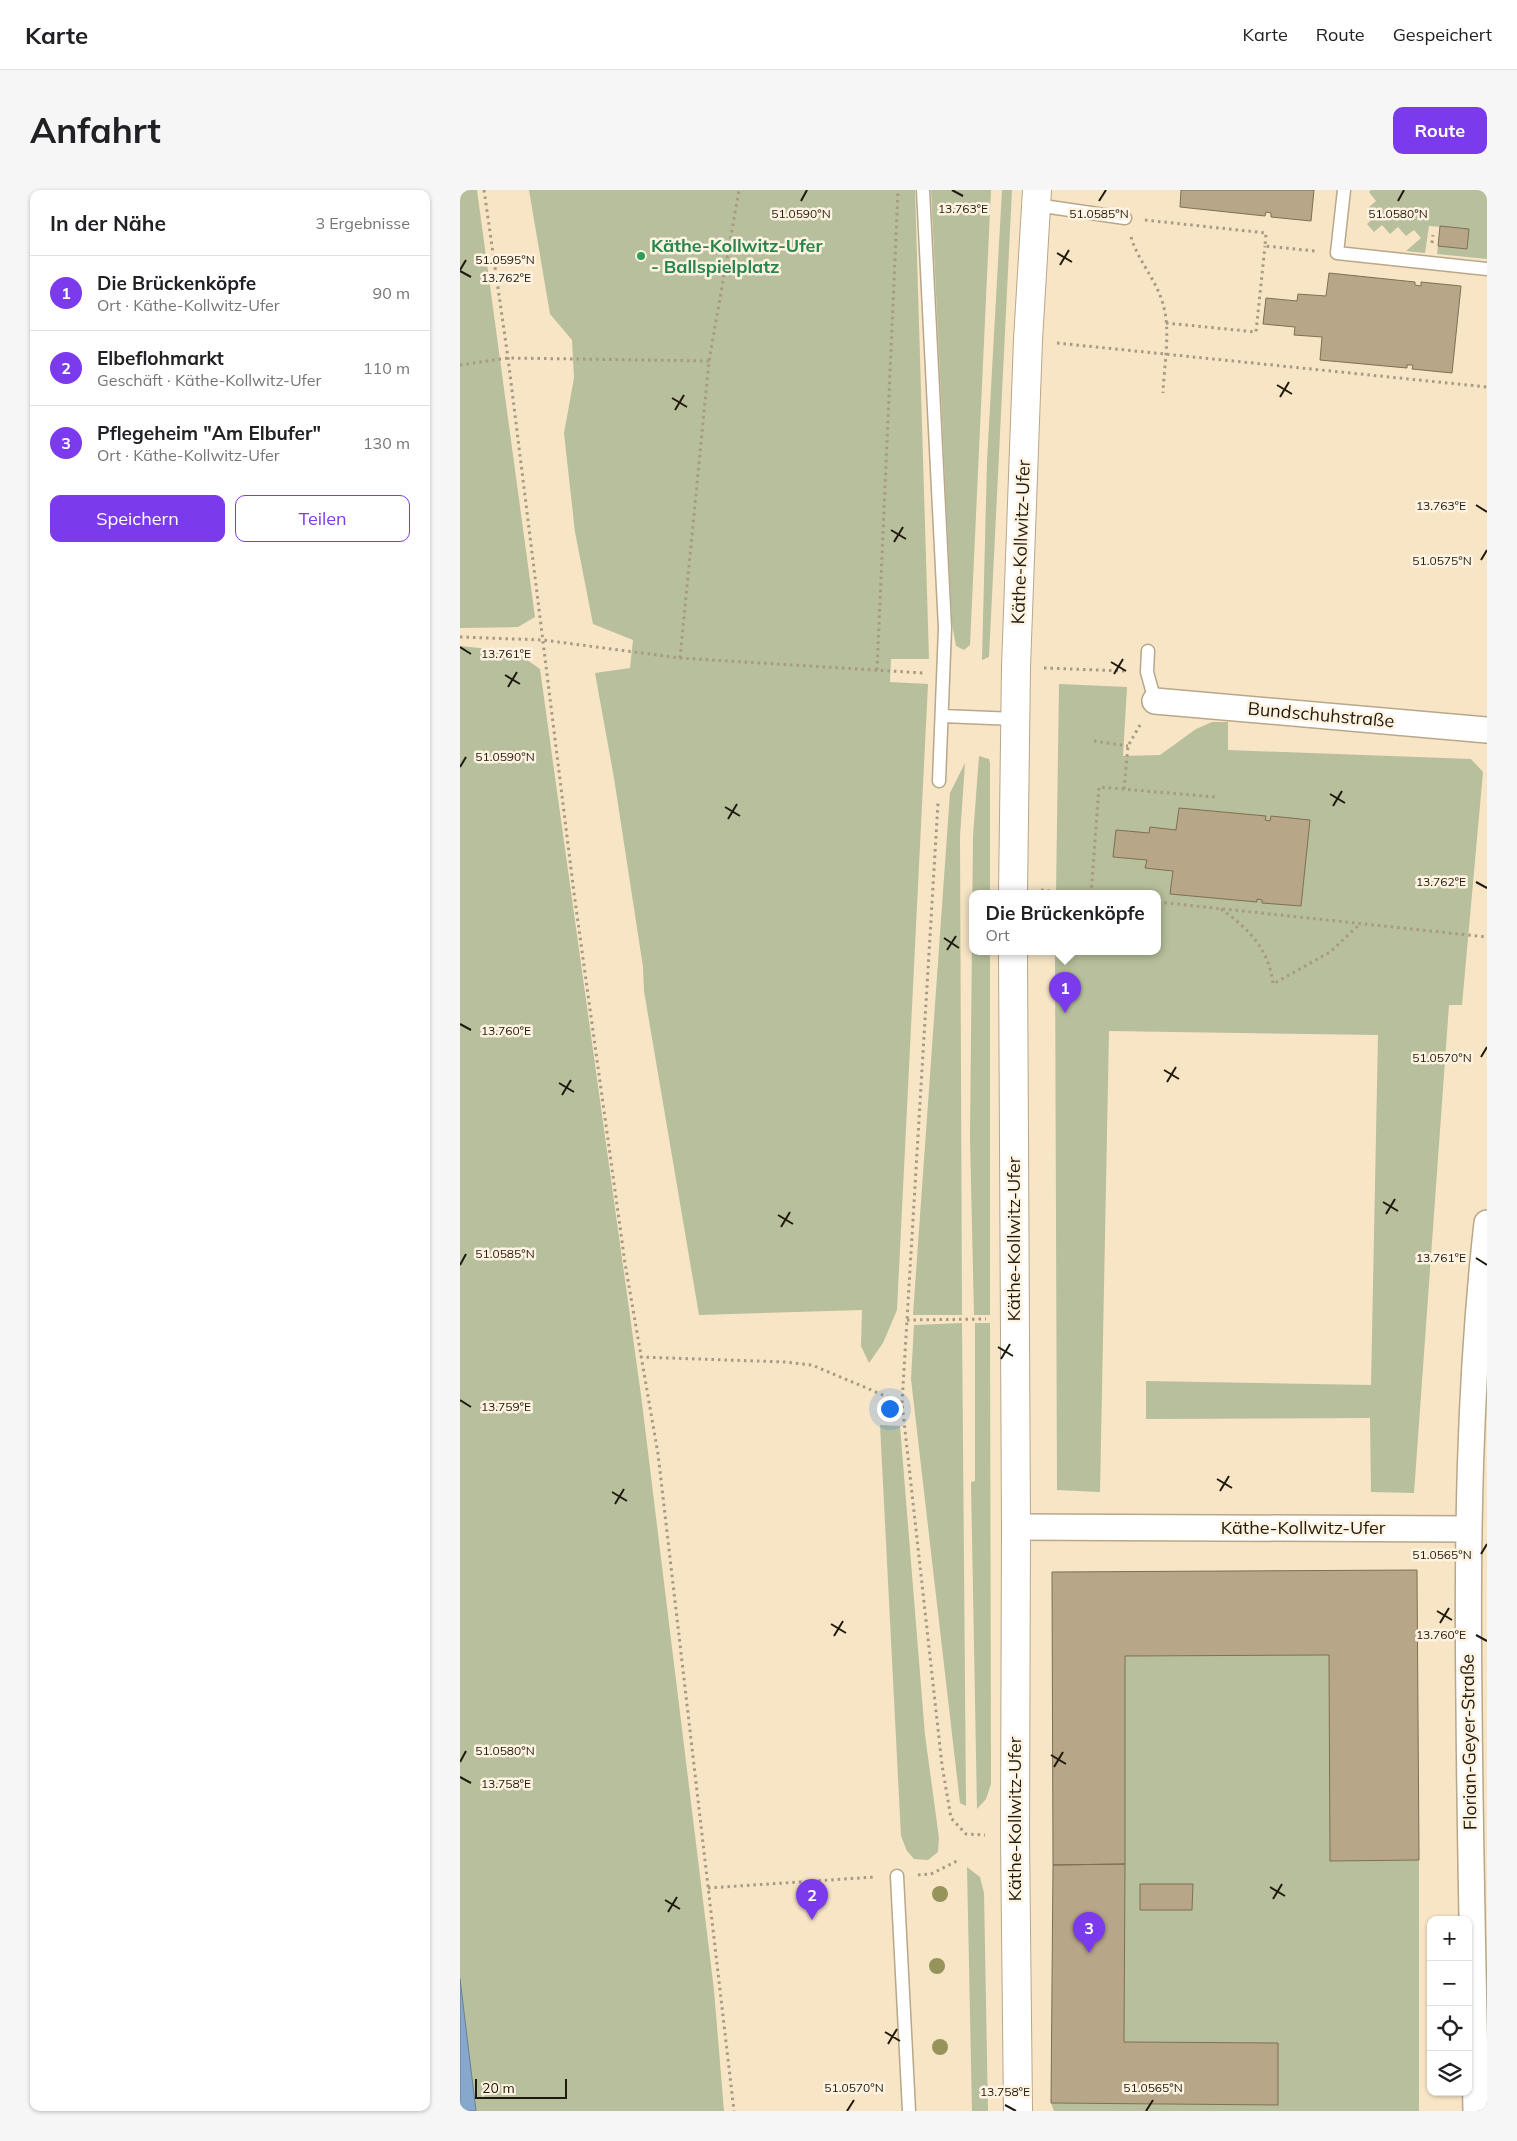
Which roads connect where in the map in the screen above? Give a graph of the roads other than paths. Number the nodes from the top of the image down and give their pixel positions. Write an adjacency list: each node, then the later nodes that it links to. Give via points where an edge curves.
1 (923, 190): 8 (lane, via 945,628)
2 (1344, 190): 5 (lane, via 1337,253)
3 (1037, 198): 4 (lane); 9 (main road, Käthe-Kollwitz-Ufer, via 1028,340)
4 (1125, 218)
5 (1487, 269)
6 (1148, 651): 7 (lane, via 1147,672)
7 (1155, 701): 10 (street, Bundschuhstraße)
8 (942, 716): 9 (lane); 11 (lane)
9 (1015, 719): 12 (main road, Käthe-Kollwitz-Ufer)
10 (1487, 730)
11 (940, 781)
12 (1013, 890)
13 (1014, 955): 15 (main road, Käthe-Kollwitz-Ufer)
14 (1487, 1223): 16 (street, Florian-Geyer-Straße, via 1479,1292)
15 (1016, 1526): 16 (street, Käthe-Kollwitz-Ufer); 19 (main road, Käthe-Kollwitz-Ufer)
16 (1469, 1529): 20 (street, Florian-Geyer-Straße, via 1470,1872)
17 (897, 1876): 18 (lane)
18 (909, 2111)
19 (1018, 2111)
20 (1476, 2111)

